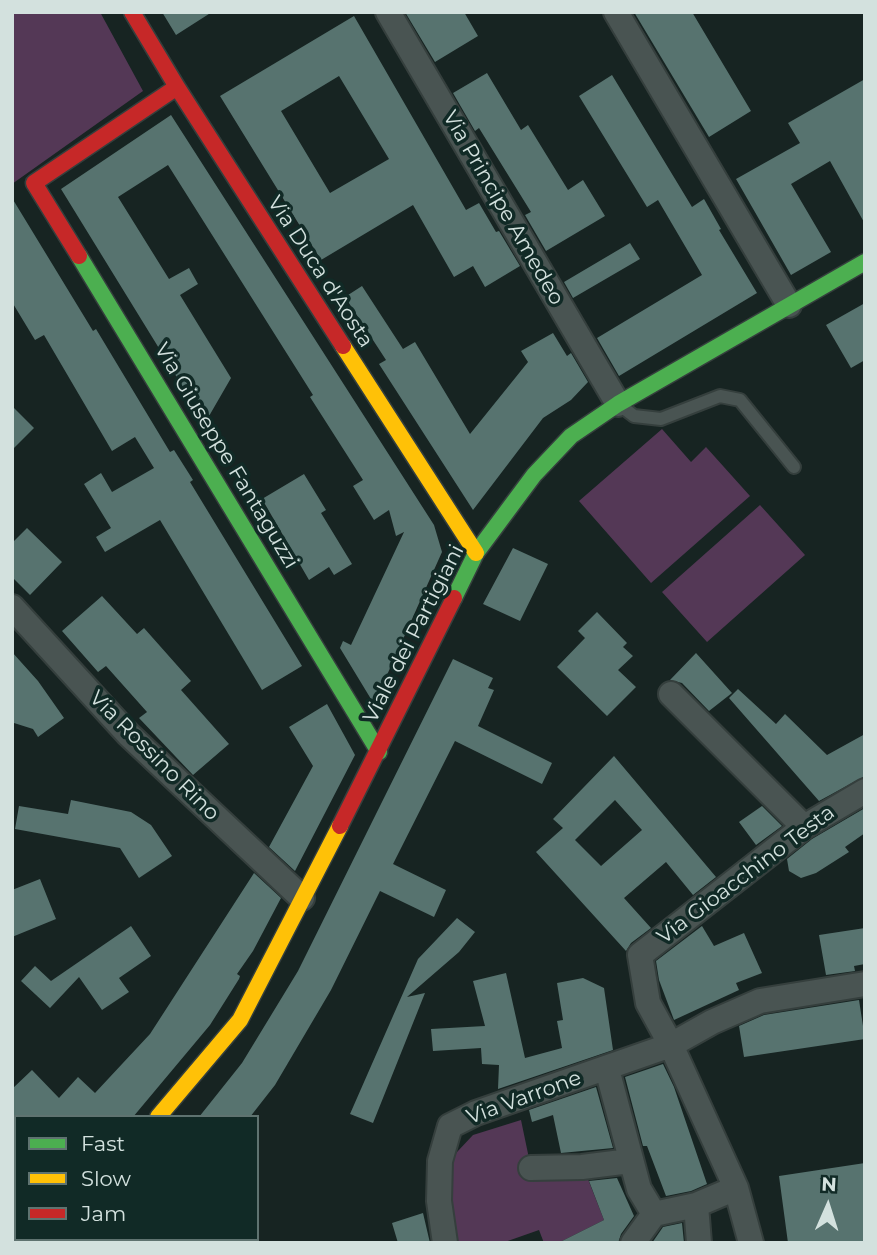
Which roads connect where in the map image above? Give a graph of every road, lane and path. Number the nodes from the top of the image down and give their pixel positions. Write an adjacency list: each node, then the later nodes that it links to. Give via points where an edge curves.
1 (132, 12): 4 (street, Via Duca d'Aosta)
2 (388, 12): 7 (street, Via Principe Amedeo)
3 (616, 12): 6 (street)
4 (177, 87): 9 (street, Via Duca d'Aosta); 12 (street, Via Giuseppe Fantaguzzi, via 34,183)
5 (865, 262): 6 (street, Viale dei Partigiani)
6 (789, 305): 7 (street, Viale dei Partigiani)
7 (618, 404): 8 (lane, via 634,416 661,419 720,396 740,400); 9 (street, Viale dei Partigiani, via 571,436 534,475)
8 (794, 467)
9 (476, 553): 12 (street, Viale dei Partigiani)
10 (12, 607): 15 (street, Via Rossino Rino, via 128,734)
11 (671, 694): 14 (street)
12 (379, 752): 15 (street, Viale dei Partigiani)
13 (865, 791): 14 (street, Via Gioacchino Testa)
14 (804, 827): 17 (street, Via Gioacchino Testa, via 640,955 648,1003)
15 (302, 898): 19 (street, Viale dei Partigiani, via 240,1020)
16 (865, 984): 17 (street, Via Varrone, via 760,1001)
17 (671, 1045): 18 (street, Via Varrone); 22 (street)
18 (607, 1069): 20 (street); 25 (street, Via Varrone, via 476,1112 450,1126 440,1161)
19 (160, 1115)
20 (630, 1161): 21 (street); 24 (street, via 639,1189)
21 (531, 1168)
22 (736, 1188): 23 (street); 28 (street)
23 (696, 1205): 24 (street); 27 (street)
24 (654, 1213): 26 (street)
25 (445, 1243)
26 (633, 1243)
27 (699, 1243)
28 (751, 1243)

